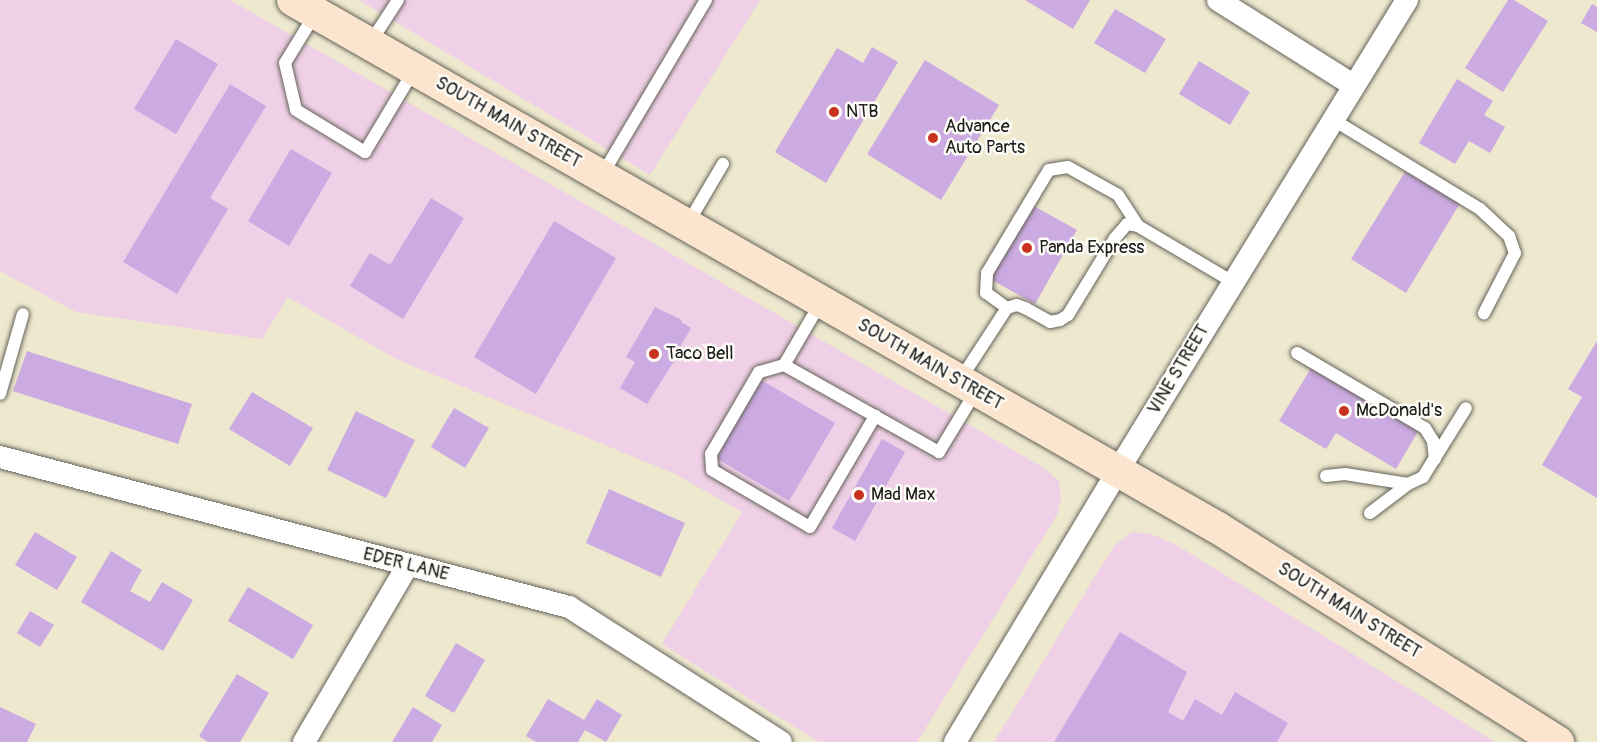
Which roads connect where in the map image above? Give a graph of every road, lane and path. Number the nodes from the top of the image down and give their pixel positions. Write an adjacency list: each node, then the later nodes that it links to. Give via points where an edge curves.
1 (398, 0): 6 (lane)
2 (706, 0): 11 (lane)
3 (1218, 0): 8 (street)
4 (1407, 0): 8 (street, VINE STREET)
5 (304, 6): 6 (main road, SOUTH MAIN STREET); 7 (lane, via 285,63 296,110 365,152)
6 (369, 44): 7 (main road, SOUTH MAIN STREET)
7 (414, 70): 11 (main road, SOUTH MAIN STREET)
8 (1353, 85): 9 (street, VINE STREET)
9 (1332, 119): 14 (street, VINE STREET); 17 (lane, via 1480,210 1509,236 1515,253)
10 (723, 164): 12 (lane)
11 (601, 176): 12 (main road, SOUTH MAIN STREET)
12 (687, 226): 15 (main road, SOUTH MAIN STREET)
13 (1138, 226): 14 (lane); 16 (lane, via 1127,224 1115,238 1068,315 1050,322 1017,305); 16 (lane, via 1118,195 1068,167 1049,170 987,273 986,293)
14 (1233, 282): 27 (street, VINE STREET)
15 (821, 302): 20 (lane); 21 (main road, SOUTH MAIN STREET)
16 (1008, 308): 21 (lane)
17 (1484, 313)
18 (22, 314): 22 (lane)
19 (1297, 353): 26 (lane, via 1425,428 1433,441)
20 (784, 365): 24 (lane); 24 (lane, via 759,372 711,454 712,470 810,527)
21 (967, 386): 24 (lane, via 939,452); 27 (main road, SOUTH MAIN STREET)
22 (0, 394)
23 (1466, 408): 26 (lane)
24 (875, 416)
25 (0, 457): 31 (street, EDER LANE)
26 (1435, 459): 29 (lane, via 1424,477)
27 (1117, 472): 34 (street, VINE STREET); 35 (main road, SOUTH MAIN STREET, via 1218,528)
28 (1326, 476): 29 (lane, via 1345,474)
29 (1408, 484): 30 (lane)
30 (1370, 513)
31 (408, 565): 32 (street); 33 (street, EDER LANE, via 569,607)
32 (304, 742)
33 (781, 742)
34 (955, 742)
35 (1558, 742)

